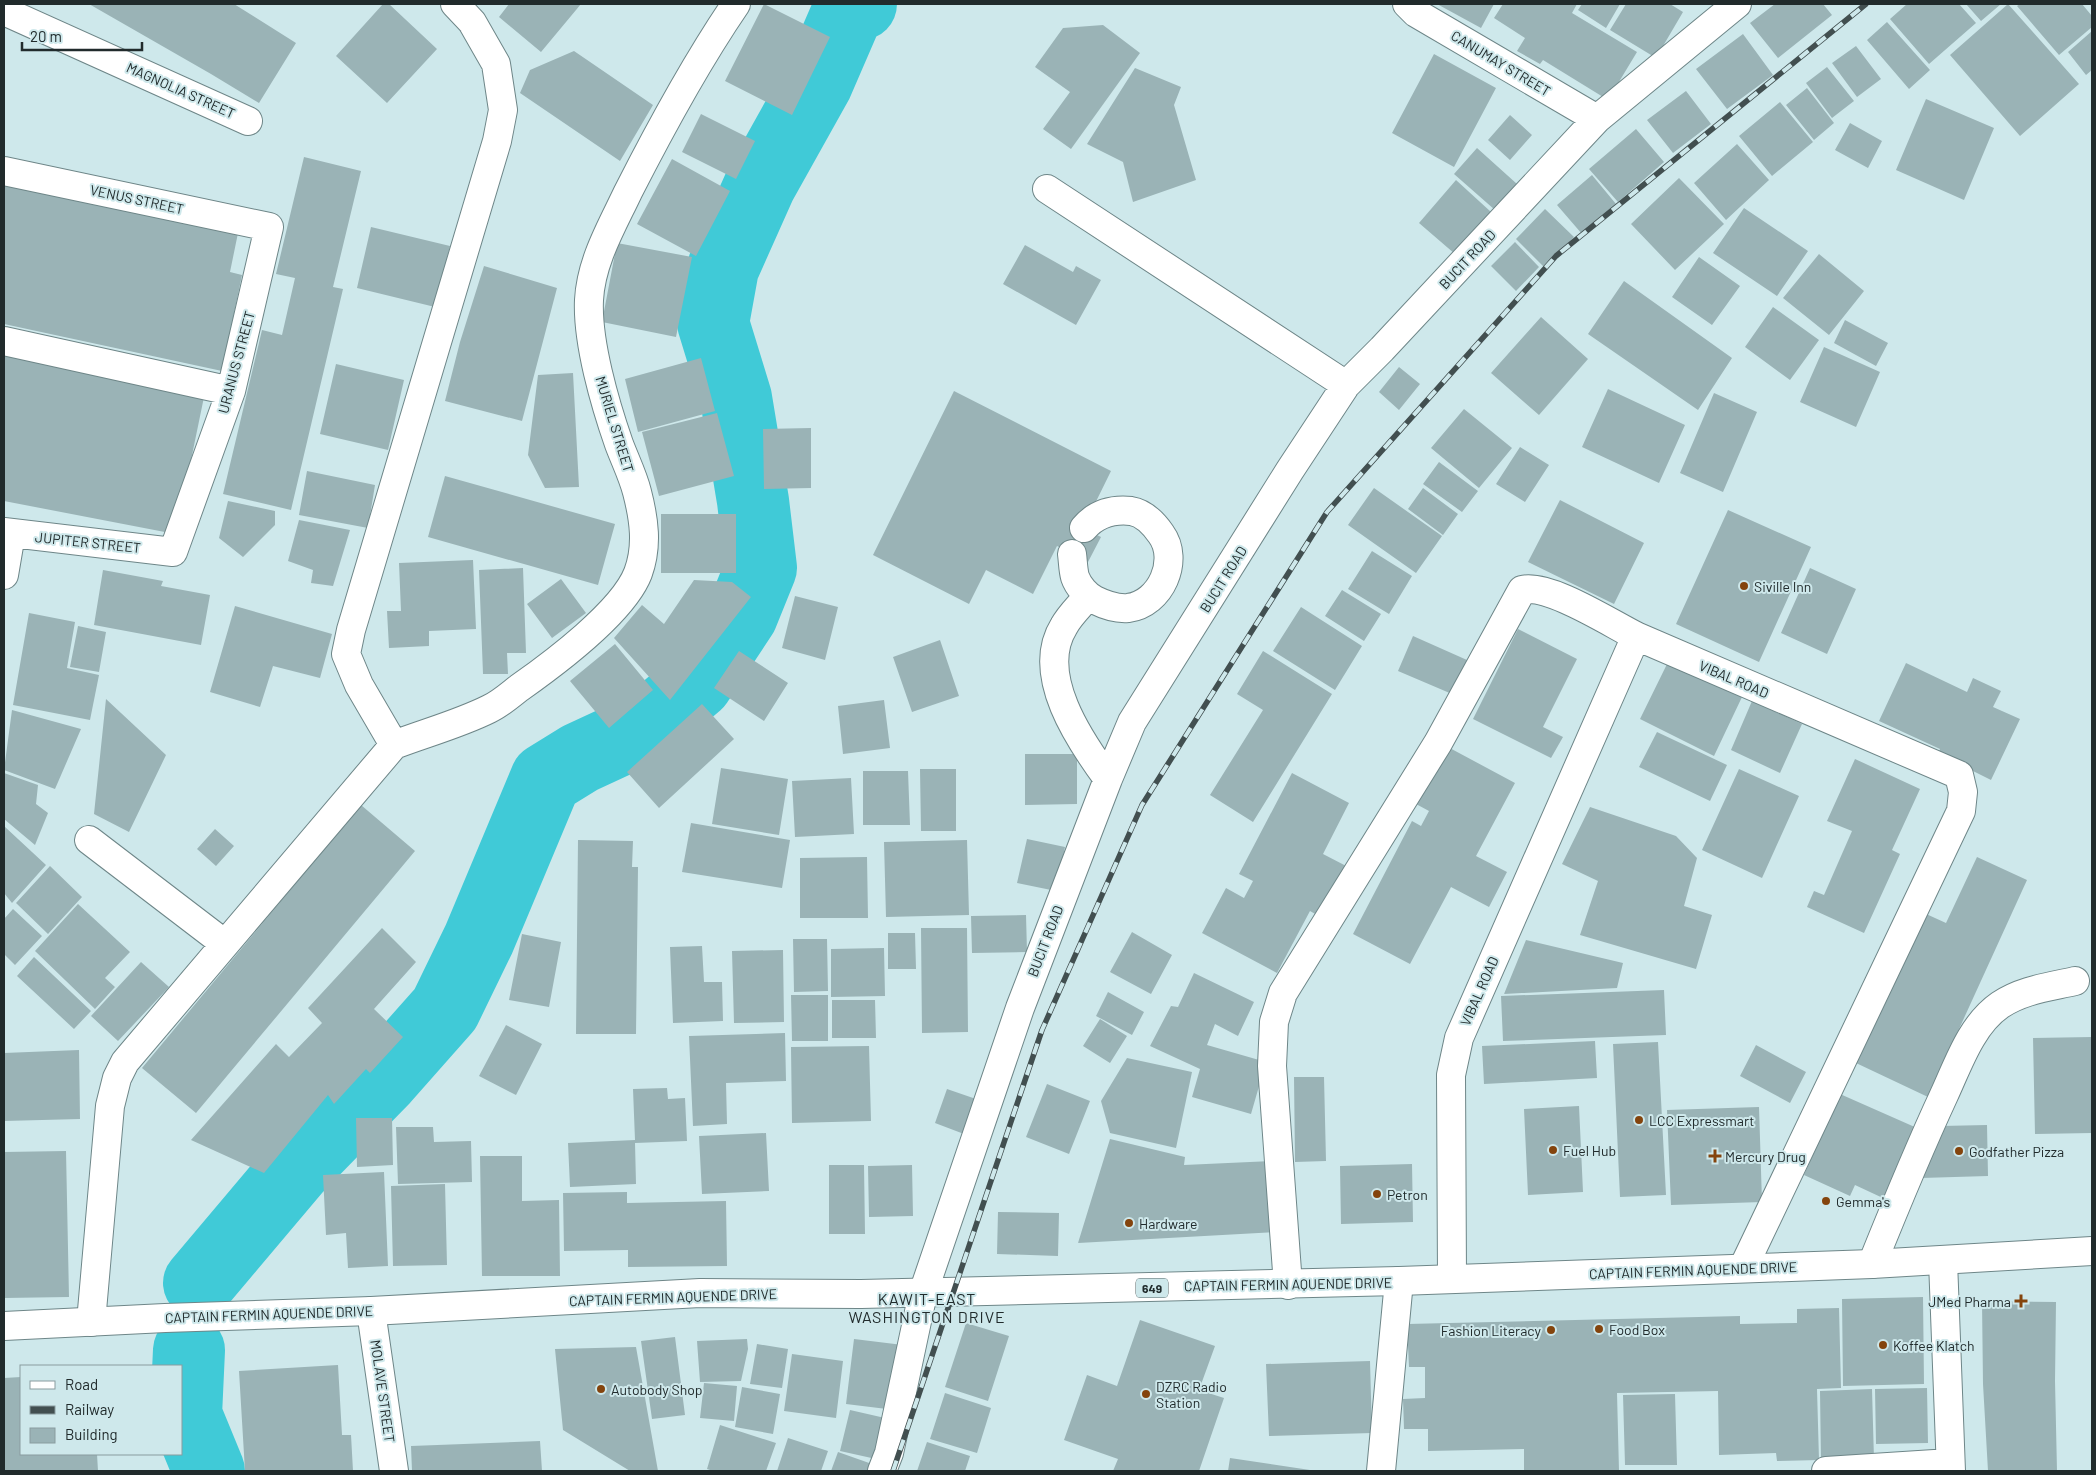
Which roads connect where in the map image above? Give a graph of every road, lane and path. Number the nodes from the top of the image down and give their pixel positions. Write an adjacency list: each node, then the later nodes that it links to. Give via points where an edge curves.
1 (455, 4): 21 (street, via 472,22 496,64 504,110 346,654 359,685)
2 (736, 4): 21 (street, MURIEL STREET, via 664,120 604,242 595,266 589,300 600,380 643,516 645,538 637,576 618,605 555,663 490,709)
3 (1407, 4): 6 (street, CANUMAY STREET, via 1416,13)
4 (1737, 4): 6 (street, BUCIT ROAD)
5 (4, 10): 7 (street, MAGNOLIA STREET)
6 (1597, 119): 12 (street, BUCIT ROAD)
7 (248, 121)
8 (4, 171): 10 (street, VENUS STREET)
9 (1047, 189): 12 (street)
10 (269, 227): 13 (street, URANUS STREET)
11 (4, 341): 13 (street)
12 (1346, 385): 22 (street, BUCIT ROAD, via 1132,722)
13 (231, 391): 16 (street, URANUS STREET)
14 (1084, 528): 19 (street, via 1092,519 1112,510 1134,512 1152,522 1166,540 1169,562 1163,583 1148,599 1129,608 1107,606)
15 (8, 533): 16 (street, JUPITER STREET); 18 (street)
16 (173, 552)
17 (1072, 554): 19 (street, via 1075,578)
18 (4, 575)
19 (1088, 596): 22 (street, via 1063,627 1054,664 1056,684 1082,744)
20 (1636, 636): 29 (street, VIBAL ROAD, via 1959,775 1963,792 1961,811); 30 (street, VIBAL ROAD, via 1459,1038 1451,1075); 32 (street, via 1550,592 1531,588 1522,590 1438,744 1283,993 1274,1022 1272,1066)
21 (394, 745): 24 (street)
22 (1108, 779): 33 (street, BUCIT ROAD, via 1020,1008)
23 (89, 840): 24 (street)
24 (225, 944): 35 (street, via 125,1062 117,1078 110,1106)
25 (2075, 981): 28 (street, via 2016,994 1988,1016 1970,1040 1909,1170)
26 (2092, 1251): 27 (street, CAPTAIN FERMIN AQUENDE DRIVE / 649)
27 (1943, 1261): 28 (street, CAPTAIN FERMIN AQUENDE DRIVE / 649); 37 (street)
28 (1872, 1264): 29 (street, CAPTAIN FERMIN AQUENDE DRIVE / 649)
29 (1743, 1268): 30 (street, CAPTAIN FERMIN AQUENDE DRIVE / 649)
30 (1452, 1278): 31 (street, CAPTAIN FERMIN AQUENDE DRIVE / 649)
31 (1399, 1282): 32 (street, CAPTAIN FERMIN AQUENDE DRIVE / 649); 40 (street)
32 (1288, 1285): 33 (street, CAPTAIN FERMIN AQUENDE DRIVE / 649)
33 (923, 1293): 34 (street, CAPTAIN FERMIN AQUENDE DRIVE / 649, via 700,1294); 39 (street, BUCIT ROAD, via 889,1453)
34 (371, 1311): 35 (street, CAPTAIN FERMIN AQUENDE DRIVE / 649); 38 (street, MOLAVE STREET)
35 (91, 1322): 36 (street, CAPTAIN FERMIN AQUENDE DRIVE)
36 (4, 1326)
37 (1951, 1467): 41 (street)
38 (394, 1471)
39 (882, 1471)
40 (1381, 1471)
41 (1826, 1471)

